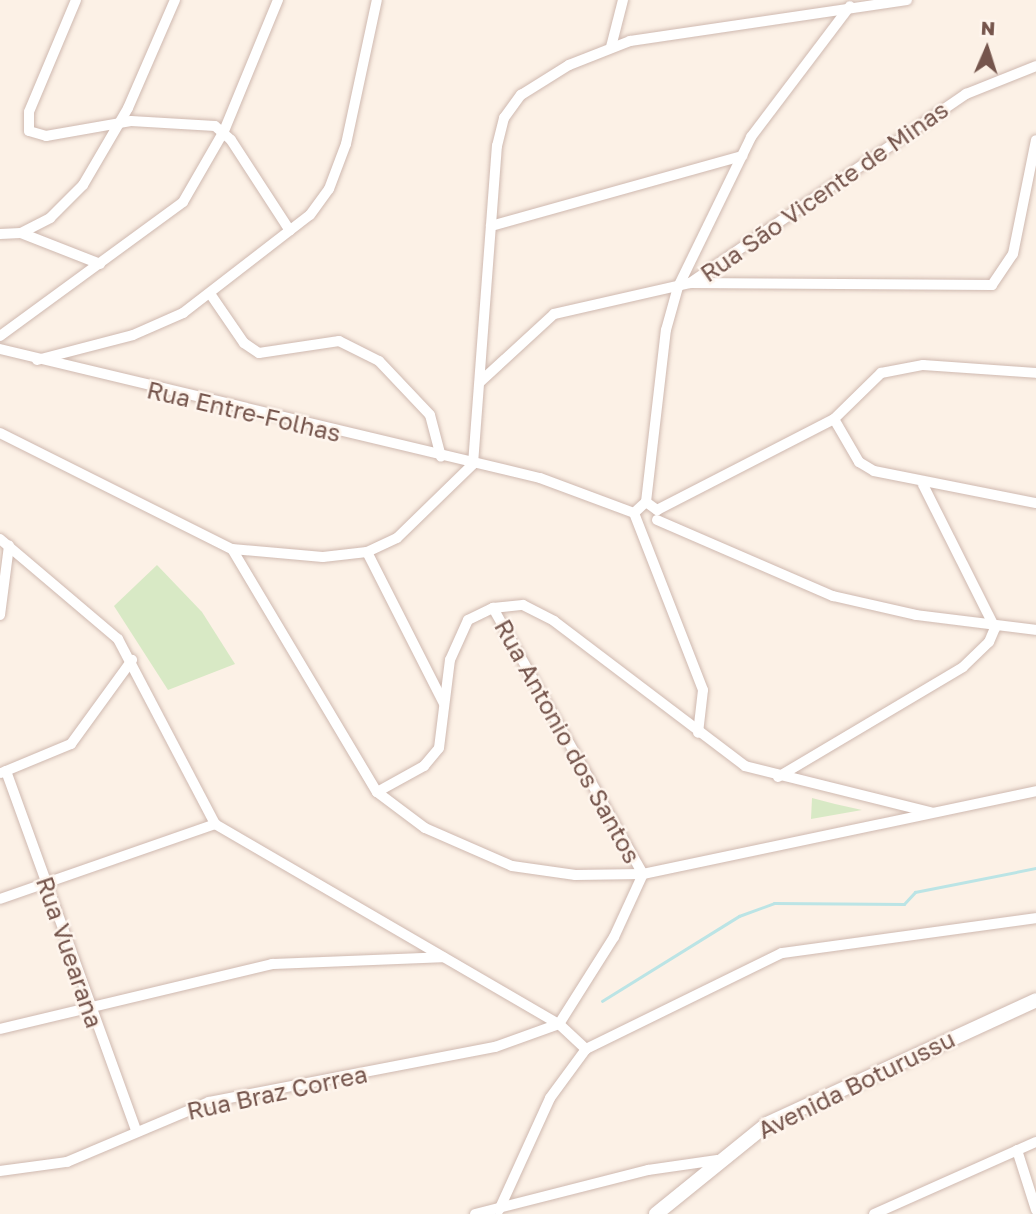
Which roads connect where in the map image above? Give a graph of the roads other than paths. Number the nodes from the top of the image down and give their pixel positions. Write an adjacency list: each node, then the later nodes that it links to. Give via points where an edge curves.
1 (76, 0): 10 (street, via 27,122 29,131 46,136)
2 (175, 0): 10 (street)
3 (278, 0): 11 (street)
4 (377, 0): 15 (street, via 334,178 322,200)
5 (623, 0): 8 (street)
6 (907, 0): 7 (street)
7 (852, 4): 8 (street); 13 (street, via 783,88)
8 (611, 47): 14 (street, via 550,75 510,109 497,146)
9 (1036, 66): 19 (street, Rua São Vicente de Minas, via 966,94)
10 (120, 123): 11 (street, via 206,124); 16 (street, via 69,202)
11 (224, 131): 15 (street); 18 (street, via 183,202)
12 (1036, 140): 19 (street, via 1013,254 992,285)
13 (741, 156): 14 (street); 20 (street)
14 (491, 226): 28 (street)
15 (290, 232): 21 (street)
16 (21, 233): 17 (street); 18 (street)
17 (0, 234)
18 (100, 264): 22 (street)
19 (690, 283): 20 (street)
20 (678, 287): 28 (street, via 554,314); 34 (street, via 666,330)
21 (211, 295): 26 (street, via 133,335); 31 (street, via 244,343 259,354 339,341 379,361 430,415)
22 (0, 336)
23 (0, 349): 25 (street, Rua Entre-Folhas)
24 (0, 356): 25 (street, Rua Entre-Folhas)
25 (15, 356): 26 (street, Rua Entre-Folhas)
26 (33, 361): 31 (street, Rua Entre-Folhas)
27 (1036, 373): 29 (street, via 903,367 868,380)
28 (480, 382): 32 (street)
29 (834, 419): 33 (street, via 859,462); 37 (street)
30 (0, 433): 41 (street)
31 (441, 457): 32 (street, Rua Entre-Folhas)
32 (473, 464): 36 (street, Rua Entre-Folhas, via 540,478); 42 (street, via 426,517)
33 (923, 485): 35 (street); 45 (street)
34 (646, 502): 36 (street); 37 (street)
35 (1036, 503)
36 (634, 513): 38 (street)
37 (657, 515): 38 (street); 45 (street, via 833,596)
38 (642, 526): 49 (street, via 703,690)
39 (0, 539): 40 (street)
40 (9, 546): 44 (street); 47 (street, via 96,615)
41 (232, 549): 42 (street, via 284,557); 53 (street)
42 (367, 552): 48 (street)
43 (493, 608): 48 (street, via 461,629); 49 (street, via 523,605 545,614); 56 (street, Rua Antonio dos Santos)
44 (0, 615)
45 (995, 628): 46 (street); 51 (street, via 963,667)
46 (1036, 630)
47 (132, 660): 50 (street, via 71,744); 55 (street)
48 (444, 704): 53 (street, via 434,758)
49 (698, 733): 51 (street, via 745,766)
50 (3, 772): 57 (street, Rua Vuearana)
51 (778, 777): 54 (street)
52 (1036, 791): 54 (street)
53 (377, 792): 56 (street, via 425,828 512,866 575,875)
54 (934, 813): 56 (street)
55 (215, 824): 57 (street); 60 (street)
56 (643, 874): 63 (street, via 614,937)
57 (47, 884): 58 (street); 62 (street, Rua Vuearana)
58 (0, 899)
59 (1036, 918): 65 (street, via 782,953)
60 (443, 957): 62 (street, via 272,964); 63 (street)
61 (1036, 1000): 69 (main road, Avenida Boturussu, via 819,1096)
62 (89, 1007): 64 (street); 66 (street, Rua Vuearana)
63 (559, 1024): 65 (street); 66 (street, Rua Braz Correa, via 495,1047 209,1102)
64 (0, 1029)
65 (586, 1049): 72 (street, via 550,1098)
66 (136, 1132): 70 (street, Rua Braz Correa, via 67,1162)
67 (1036, 1142): 68 (street)
68 (1017, 1150): 71 (street); 75 (street)
69 (717, 1160): 72 (street, via 648,1170); 74 (main road, Avenida Boturussu)
70 (0, 1171)
71 (1036, 1209)
72 (498, 1211): 73 (street)
73 (475, 1214)
74 (656, 1214)
75 (874, 1214)

